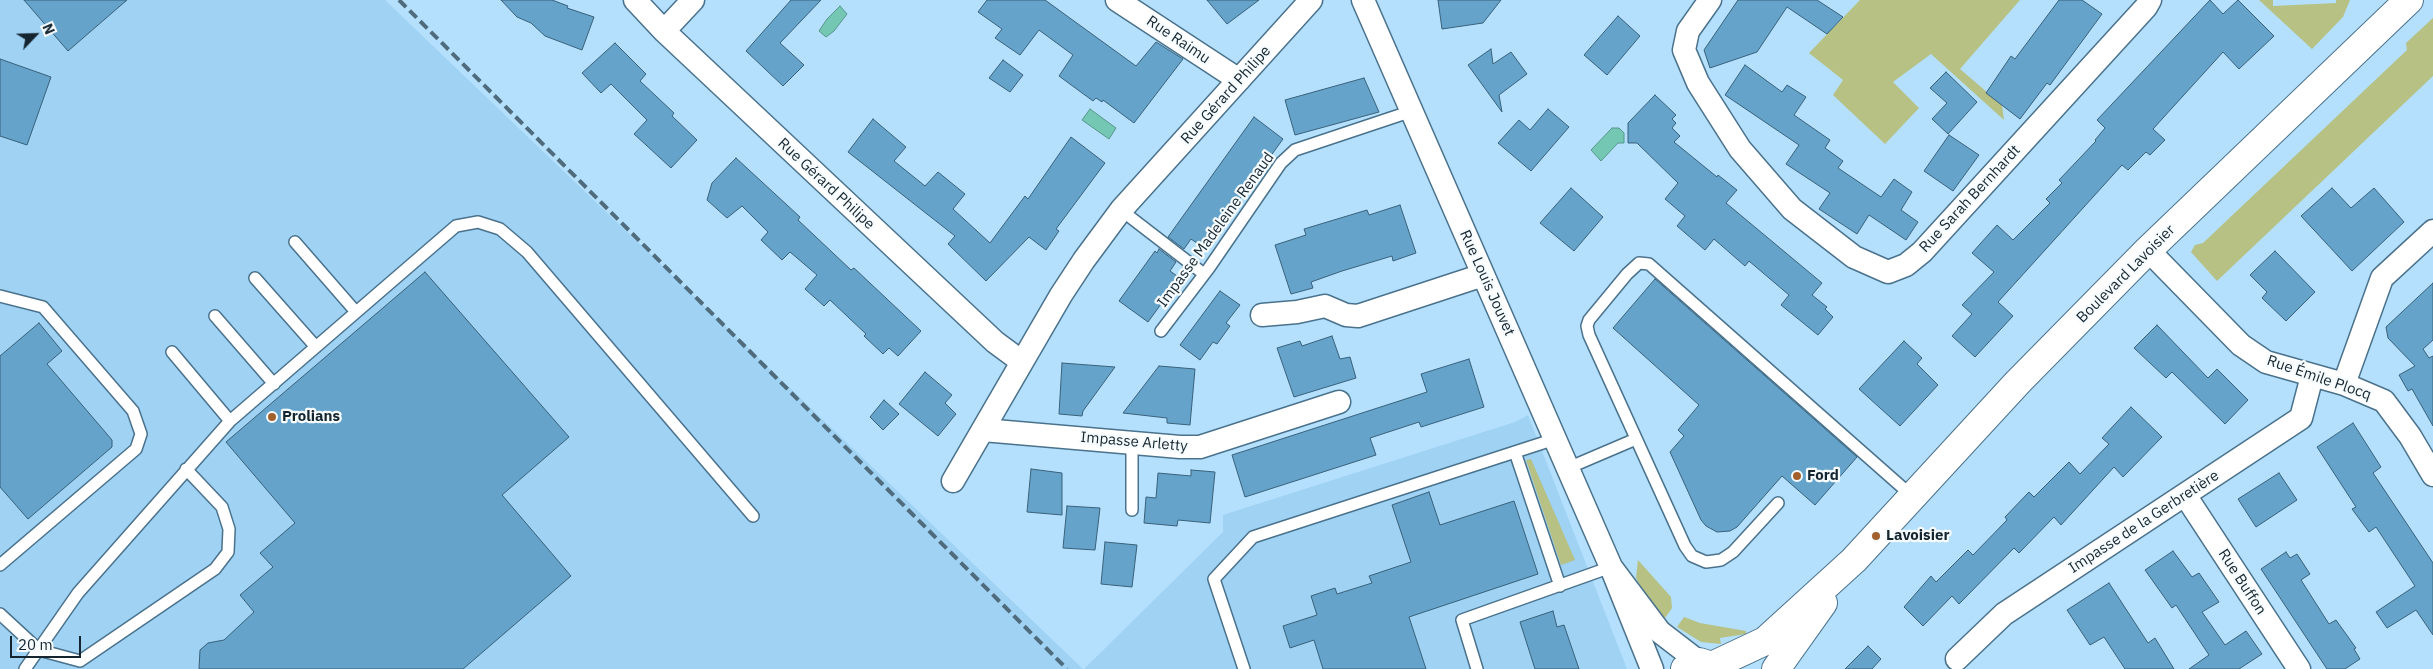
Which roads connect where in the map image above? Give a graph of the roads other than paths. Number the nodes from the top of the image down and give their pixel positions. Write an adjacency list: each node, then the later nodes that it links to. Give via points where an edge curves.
1 (635, 0): 9 (street, Rue Gérard Philipe)
2 (693, 0): 9 (street)
3 (1116, 0): 10 (street, Rue Raimu)
4 (1311, 0): 10 (street, Rue Gérard Philipe)
5 (1363, 0): 11 (street, Rue Louis Jouvet)
6 (1710, 0): 7 (street, Rue Sarah Bernhardt, via 1688,31 1684,50 1698,83 1740,149 1792,209 1854,257 1888,272 1906,265 1922,252)
7 (2150, 0)
8 (2409, 0): 15 (main road, Boulevard Lavoisier)
9 (664, 31): 26 (street, Rue Gérard Philipe, via 981,328)
10 (1239, 80): 12 (street, Rue Gérard Philipe)
11 (1412, 111): 16 (lane, Impasse Madeleine Renaud, via 1295,150 1281,162); 17 (street, Rue Louis Jouvet)
12 (1121, 210): 16 (lane); 26 (street, Rue Gérard Philipe, via 1079,267)
13 (2433, 232): 29 (street, via 2382,278)
14 (295, 242): 20 (lane)
15 (2148, 250): 27 (street, Rue Émile Plocq, via 2241,345 2266,362); 42 (main road, Boulevard Lavoisier)
16 (1204, 274): 23 (lane, Impasse Madeleine Renaud)
17 (1483, 275): 21 (street, via 1358,316 1346,315 1325,306); 33 (street, Rue Louis Jouvet)
18 (255, 278): 24 (lane)
19 (0, 296): 47 (lane, via 42,307 133,412 141,434 136,449)
20 (356, 312): 24 (lane); 45 (lane, via 456,226 478,222 500,230 527,252)
21 (1262, 315)
22 (214, 316): 28 (lane)
23 (1161, 331)
24 (316, 347): 28 (lane)
25 (172, 352): 31 (lane)
26 (1022, 362): 32 (street, Rue Gérard Philipe)
27 (2312, 376): 29 (street, Rue Émile Plocq); 41 (street, Impasse de la Gerbretière, via 2301,418)
28 (274, 384): 31 (lane)
29 (2344, 384): 39 (street, Rue Émile Plocq, via 2384,401)
30 (1339, 402): 35 (street, Impasse Arletty, via 1200,447)
31 (230, 421): 38 (lane)
32 (983, 430): 35 (street, Impasse Arletty); 40 (street, Rue Gérard Philipe)
33 (1555, 439): 36 (lane); 37 (street, Rue Louis Jouvet)
34 (1636, 439): 37 (lane); 42 (lane, via 1587,326 1626,274 1639,263 1649,264); 43 (lane, via 1692,556 1706,562 1721,560 1733,552)
35 (1132, 441): 44 (lane)
36 (1515, 452): 49 (lane); 57 (lane, via 1253,537 1214,579)
37 (1568, 468): 48 (street, Rue Louis Jouvet)
38 (186, 469): 51 (lane, via 78,594); 53 (lane, via 222,507 229,529 228,552 215,569)
39 (2433, 475)
40 (954, 481)
41 (2185, 495): 52 (street, Impasse de la Gerbretière, via 2004,614); 55 (street, Rue Buffon)
42 (1912, 496): 46 (main road, Boulevard Lavoisier)
43 (1778, 503)
44 (1132, 510)
45 (753, 516)
46 (1854, 560): 54 (main road, Boulevard Lavoisier, via 1765,640); 60 (main road, Boulevard Lavoisier)
47 (0, 565)
48 (1611, 567): 49 (lane); 54 (street, Rue Louis Jouvet, via 1660,632); 59 (street, Rue Louis Jouvet)
49 (1560, 586): 58 (lane, via 1462,620)
50 (0, 614): 51 (lane)
51 (39, 650): 53 (lane); 56 (lane)
52 (1957, 659)
53 (83, 665)
54 (1705, 666)
55 (2291, 666)
56 (25, 669)
57 (1244, 669)
58 (1478, 669)
59 (1652, 669)
60 (1776, 669)

